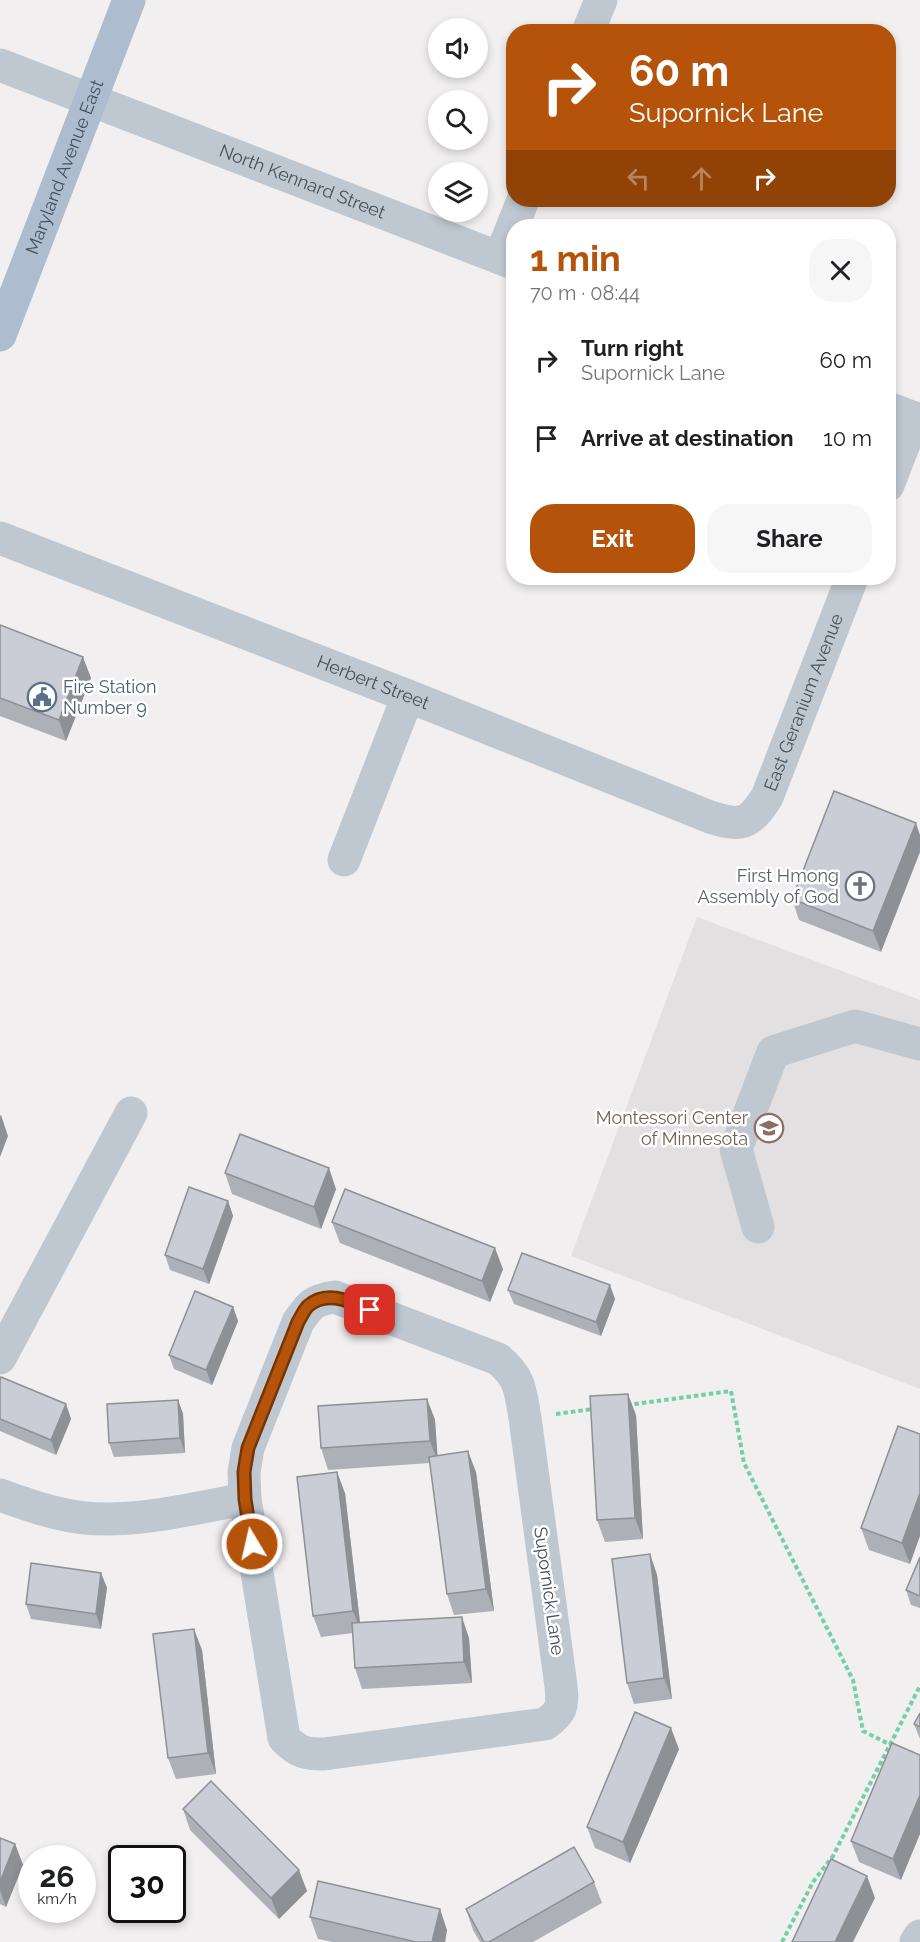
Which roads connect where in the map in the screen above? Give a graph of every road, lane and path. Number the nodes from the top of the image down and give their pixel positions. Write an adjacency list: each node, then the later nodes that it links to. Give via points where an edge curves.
1 (129, 0): 5 (main road, Maryland Avenue East)
2 (601, 0): 3 (street)
3 (591, 24)
4 (0, 65): 5 (street, North Kennard Street)
5 (91, 100): 6 (street, North Kennard Street); 7 (main road, Maryland Avenue East)
6 (506, 260)
7 (0, 335)
8 (907, 416): 9 (street)
9 (896, 456)
10 (0, 538): 12 (street, Herbert Street)
11 (849, 585): 13 (street, East Geranium Avenue, via 767,797)
12 (408, 696): 13 (street, Herbert Street, via 710,818 730,824); 14 (street)
13 (746, 822)
14 (344, 860)
15 (920, 1044): 17 (street, via 855,1026 773,1052 736,1149)
16 (130, 1113): 18 (street)
17 (758, 1227)
18 (0, 1358)
19 (617, 1406): 25 (path, via 731,1391 744,1463 853,1680 862,1731)
20 (594, 1409): 21 (path)
21 (525, 1418): 23 (street, Supornick Lane, via 519,1386 512,1371 498,1359 335,1297 321,1299 308,1306 298,1322 248,1448); 23 (street, Supornick Lane, via 562,1703 558,1715 545,1724 324,1754 294,1749 284,1738 280,1723)
22 (0, 1495): 23 (street, via 37,1509 86,1518 140,1517)
23 (245, 1499)
24 (920, 1686): 25 (path)
25 (889, 1744): 26 (path); 28 (path, via 833,1856 813,1882)
26 (899, 1749)
27 (920, 1936): 29 (street)
28 (782, 1942)
29 (916, 1942)

